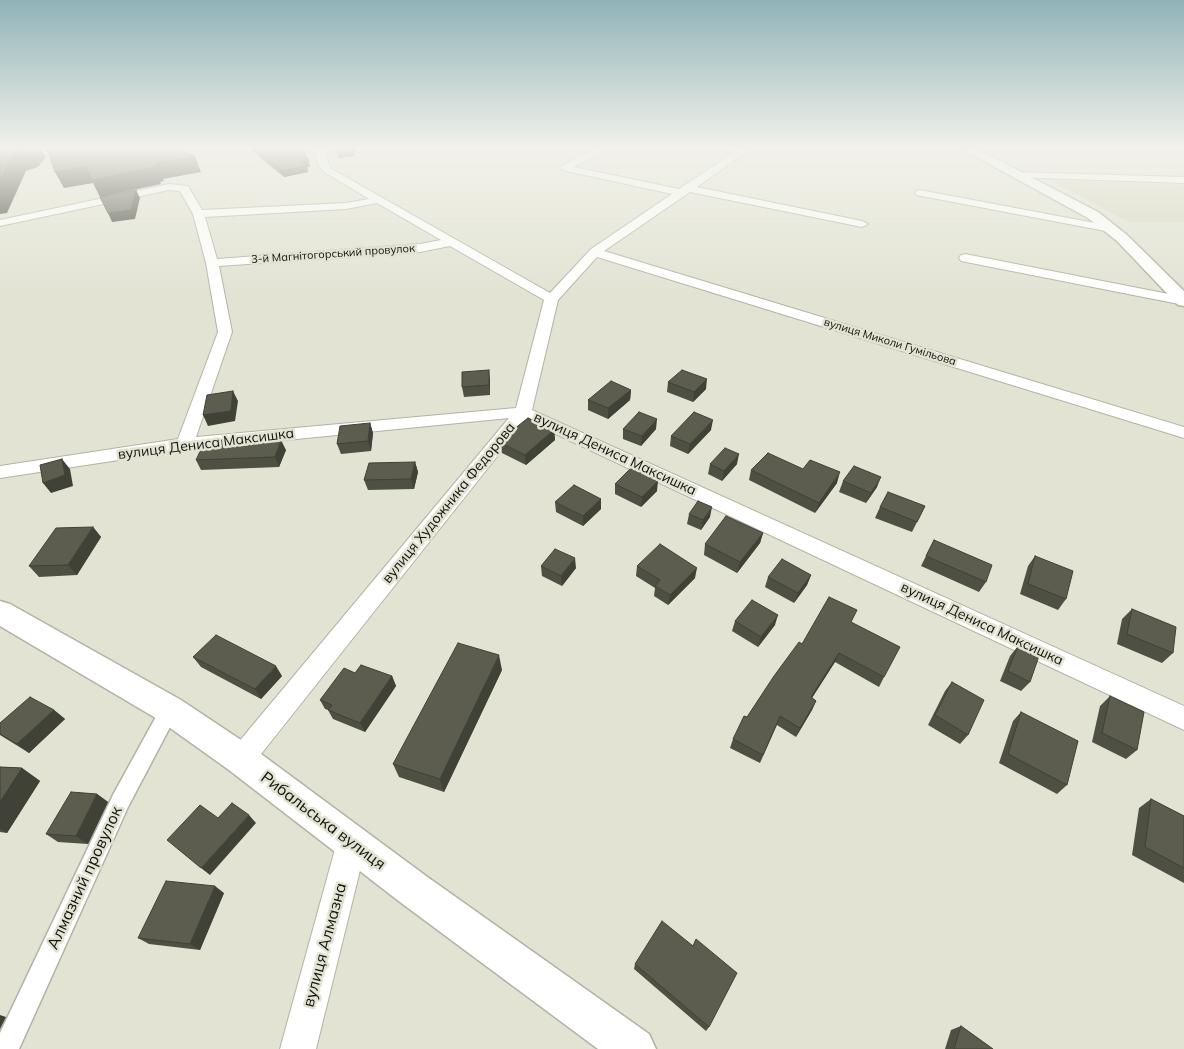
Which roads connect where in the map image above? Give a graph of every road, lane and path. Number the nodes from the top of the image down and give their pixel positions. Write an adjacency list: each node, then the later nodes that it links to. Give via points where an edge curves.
1 (118, 198): 10 (street)
2 (190, 198): 9 (street)
3 (375, 198): 8 (street)
4 (673, 198): 14 (street, вулиця Художника Федорова)
5 (726, 198): 11 (street)
6 (946, 198): 12 (street)
7 (1060, 198): 12 (street)
8 (379, 200): 9 (street, via 346,206); 13 (street)
9 (199, 214): 16 (street)
10 (0, 223)
11 (862, 224)
12 (1110, 229): 18 (street)
13 (452, 242): 16 (street, 3-й Магнітогорський провулок, via 420,248); 17 (street)
14 (595, 252): 17 (street, вулиця Художника Федорова); 20 (street, вулиця Миколи Гумільова)
15 (965, 258): 18 (street)
16 (212, 263): 21 (street, via 226,332)
17 (551, 299): 19 (street, вулиця Художника Федорова)
18 (1184, 301)
19 (523, 412): 21 (street, вулиця Дениса Максишка); 25 (street, вулиця Дениса Максишка); 26 (street, вулиця Художника Федорова)
20 (1184, 433)
21 (185, 444): 22 (street, вулиця Дениса Максишка)
22 (0, 472)
23 (0, 612): 24 (street, Рибальська вулиця)
24 (170, 710): 26 (street, Рибальська вулиця); 28 (street, Алмазний провулок, via 121,800)
25 (1184, 718)
26 (241, 759): 27 (street, Рибальська вулиця)
27 (352, 842): 29 (street, вулиця Алмазна); 30 (street, Рибальська вулиця)
28 (6, 1049)
29 (298, 1049)
30 (634, 1049)

